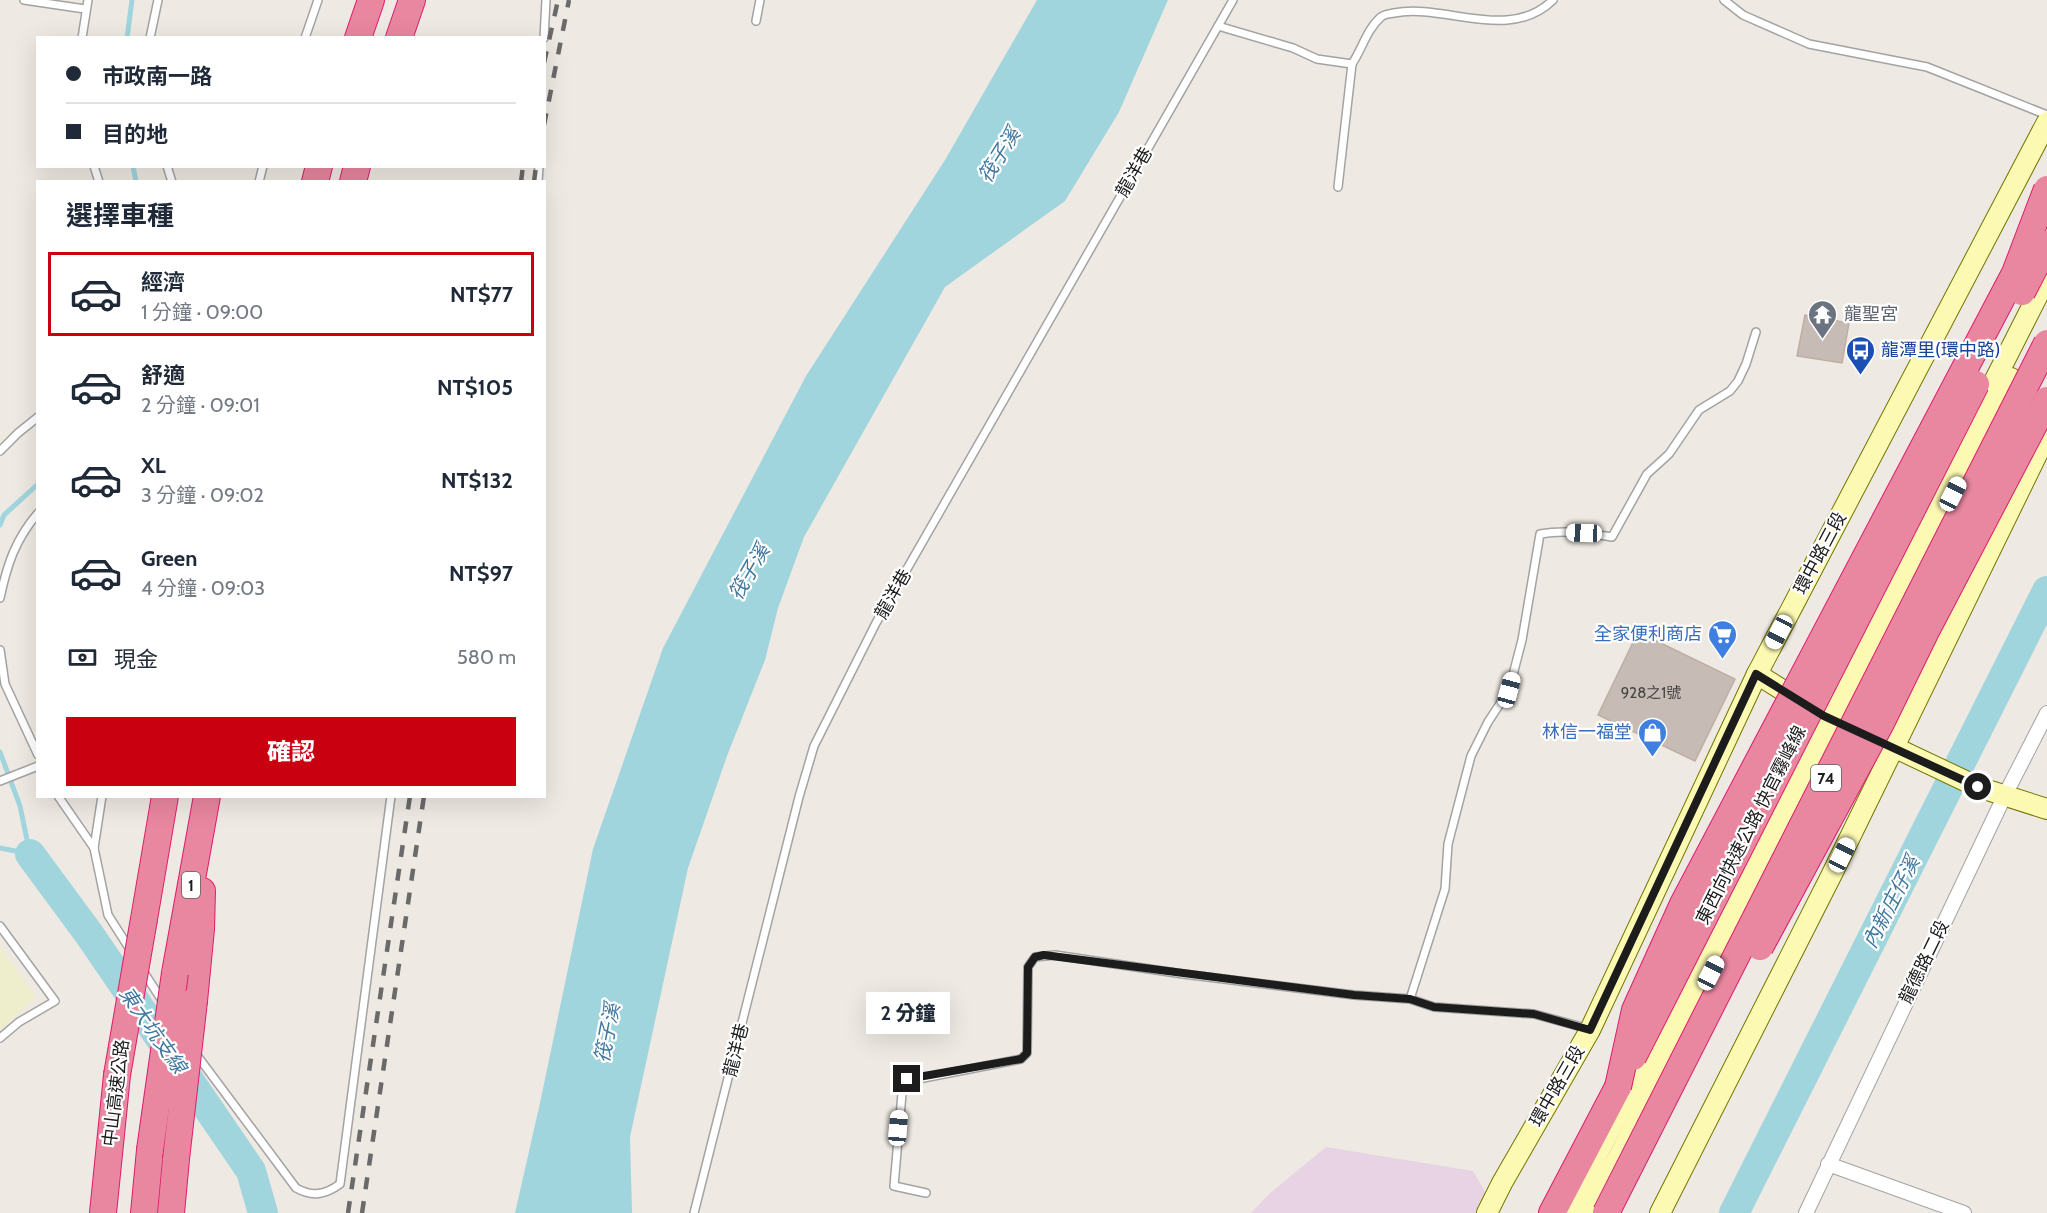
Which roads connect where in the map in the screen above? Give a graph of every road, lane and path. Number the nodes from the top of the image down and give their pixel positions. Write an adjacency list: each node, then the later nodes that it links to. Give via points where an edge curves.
1 (24, 0): 12 (lane)
2 (88, 0): 12 (lane)
3 (158, 0): 16 (lane)
4 (318, 0): 17 (lane)
5 (371, 0): 18 (highway)
6 (412, 0): 19 (highway)
7 (546, 0): 20 (lane)
8 (760, 0): 13 (lane)
9 (1233, 0): 14 (lane, 龍洋巷)
10 (1553, 0): 21 (lane, via 1536,13 1512,21 1455,18 1409,10 1383,15 1370,28)
11 (1724, 0): 22 (lane, via 1743,15 1809,44 1927,66)
12 (85, 9): 15 (lane)
13 (756, 21)
14 (1218, 26): 21 (lane, via 1317,59); 68 (lane, 龍洋巷, via 876,623 814,746)
15 (82, 36)
16 (150, 36)
17 (306, 36)
18 (359, 36)
19 (400, 36)
20 (544, 36)
21 (1352, 64): 24 (lane)
22 (2047, 115)
23 (2047, 122): 38 (street, 環中路三段)
24 (1338, 186)
25 (2047, 189): 60 (highway, bridge, via 2015,273 1683,904 1635,1010)
26 (2047, 244): 60 (highway, 東西向快速公路 快官霧峰線 / 74, bridge)
27 (2047, 276): 40 (street)
28 (2047, 306): 40 (street)
29 (1755, 332): 55 (lane, via 1738,381 1730,391 1699,410 1669,454 1647,474 1612,537 1574,532 1540,534 1522,640 1509,690 1471,756 1448,844 1445,889)
30 (2047, 343): 73 (highway, 74, bridge)
31 (2047, 400): 74 (highway, bridge, via 1727,1012)
32 (36, 419): 34 (lane)
33 (2047, 434): 41 (street)
34 (0, 451)
35 (36, 515): 36 (lane, via 8,561)
36 (0, 598)
37 (0, 650): 42 (lane, via 5,684)
38 (1756, 674): 40 (street); 57 (street, 環中路三段)
39 (2047, 713): 45 (street, 龍德路二段)
40 (1831, 719): 41 (street); 71 (street); 72 (street, via 1624,1147)
41 (1894, 747): 45 (street, via 1978,787); 75 (street)
42 (36, 751)
43 (36, 767): 44 (lane)
44 (0, 781)
45 (2004, 795): 51 (street); 62 (street, 龍德路二段)
46 (59, 798): 53 (lane)
47 (102, 798): 53 (lane)
48 (165, 798): 61 (highway, 中山高速公路, bridge)
49 (207, 798): 52 (highway, 1)
50 (392, 798): 58 (lane, via 340,1184 323,1194 304,1193 296,1188)
51 (2047, 809)
52 (202, 823): 66 (highway, 1, bridge, via 175,973); 67 (highway, bridge, via 201,929)
53 (94, 848): 56 (lane, via 108,915)
54 (0, 926): 59 (lane, via 55,1001)
55 (1410, 999): 57 (lane, via 1434,1007 1534,1014); 63 (lane, via 1183,974 1056,955 1035,957 1028,967 1027,1053 1021,1059 903,1082 894,1186)
56 (177, 1024)
57 (1590, 1030): 69 (street, 環中路三段)
58 (184, 1034)
59 (0, 1038)
60 (1618, 1087): 70 (highway, 東西向快速公路 快官霧峰線 / 74)
61 (112, 1108): 64 (highway); 65 (highway, 中山高速公路)
62 (1828, 1164): 76 (street, 龍德路二段); 77 (street)
63 (926, 1192)
64 (88, 1213)
65 (103, 1213)
66 (144, 1213)
67 (171, 1213)
68 (694, 1213)
69 (1487, 1213)
70 (1552, 1213)
71 (1567, 1213)
72 (1587, 1213)
73 (1606, 1213)
74 (1613, 1213)
75 (1660, 1213)
76 (1806, 1213)
77 (1964, 1213)

